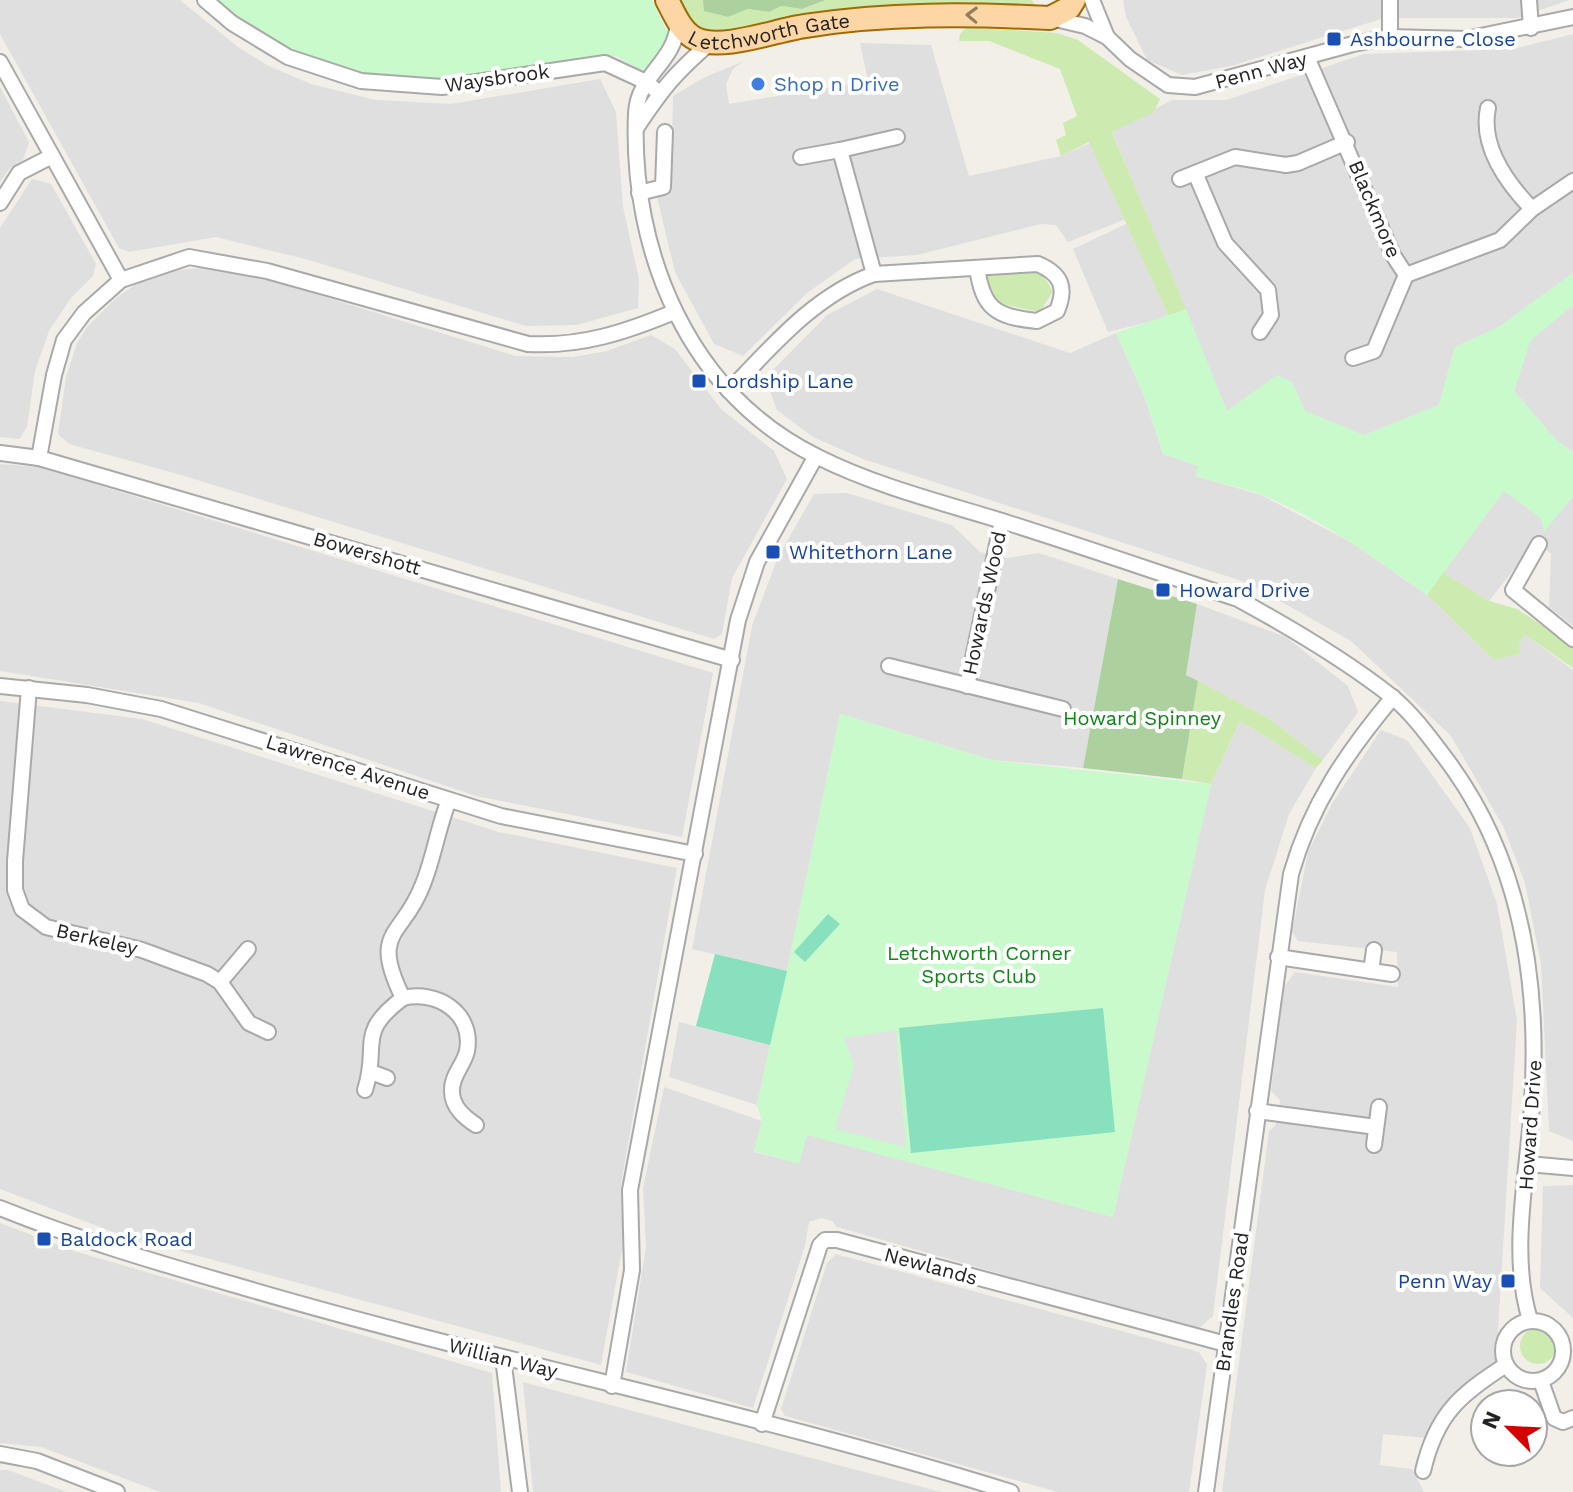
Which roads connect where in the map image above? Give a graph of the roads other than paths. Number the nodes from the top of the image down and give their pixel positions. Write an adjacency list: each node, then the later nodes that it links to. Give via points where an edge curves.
1 (205, 0): 16 (street, Waysbrook, via 288,57 373,83 471,84 605,63)
2 (1074, 0): 8 (main road)
3 (1092, 0): 11 (street, Penn Way)
4 (1390, 0): 12 (street)
5 (1529, 0): 10 (street)
6 (668, 1): 9 (main road, Letchworth Gate)
7 (1573, 17): 10 (street, Penn Way)
8 (1050, 18): 11 (street, Penn Way); 13 (main road, Letchworth Gate, one-way to 13, via 903,15)
9 (678, 23): 13 (main road, Letchworth Gate, via 694,38); 16 (street, Howard Drive, via 677,42)
10 (1531, 28): 12 (street, Penn Way, via 1466,39)
11 (1107, 37): 14 (street, Penn Way, via 1168,85 1223,82)
12 (1390, 37): 14 (street, Penn Way)
13 (711, 42): 17 (street)
14 (1307, 57): 22 (street, Blackmore)
15 (0, 62): 24 (street)
16 (646, 82): 17 (street, Waysbrook); 19 (street, Howard Drive)
17 (658, 92): 19 (street)
18 (1488, 108): 31 (street, via 1488,142 1510,184)
19 (636, 127): 29 (street, Howard Drive)
20 (665, 132): 29 (street, via 663,187)
21 (897, 137): 23 (street)
22 (1347, 142): 26 (street, Blackmore, via 1298,163 1235,157); 34 (street, Blackmore)
23 (840, 150): 25 (street); 33 (street)
24 (52, 156): 30 (street, via 19,173); 35 (street)
25 (801, 157)
26 (1196, 175): 27 (street, Blackmore); 37 (street, via 1225,243 1268,290 1271,315)
27 (1180, 179)
28 (1573, 181): 31 (street, Blackmore)
29 (639, 193): 36 (street, Howard Drive, via 652,259)
30 (0, 203)
31 (1532, 209): 34 (street, Blackmore, via 1500,240)
32 (977, 268): 32 (street, via 1038,264 1053,271 1061,279 1063,294 1057,311 1037,321 994,308 983,300); 33 (street)
33 (874, 274): 39 (street, via 826,297)
34 (1406, 275): 38 (street, Blackmore, via 1374,351)
35 (121, 280): 36 (street, via 189,257 267,271 528,344 559,346 608,337); 42 (street, via 84,313 64,340)
36 (674, 312): 39 (street, Howard Drive)
37 (1260, 332)
38 (1353, 358)
39 (729, 391): 41 (street, Howard Drive, via 781,436)
40 (0, 453): 42 (street, Bowershott)
41 (816, 456): 43 (street, Howard Drive, via 852,473); 46 (street, via 744,592)
42 (39, 458): 46 (street, Bowershott)
43 (1002, 521): 49 (street, Howards Wood); 51 (street, Howard Drive, via 1238,599 1290,627)
44 (1539, 544): 45 (street, via 1513,590)
45 (1573, 639)
46 (732, 660): 54 (street)
47 (889, 666): 49 (street, Howards Wood)
48 (0, 686): 50 (street, Lawrence Avenue)
49 (967, 686): 52 (street, Howards Wood)
50 (29, 688): 53 (street, Lawrence Avenue, via 119,699 197,718); 55 (street, Berkeley)
51 (1393, 697): 58 (street, Brandles Road, via 1338,766 1307,825 1291,874); 74 (street, Howard Drive, via 1467,788 1510,880 1529,961 1535,1021)
52 (1063, 709)
53 (449, 800): 54 (street, Lawrence Avenue, via 529,824); 62 (street, via 423,887 389,946 390,968)
54 (695, 854): 84 (street, via 630,1190 632,1270)
55 (7, 860): 61 (street, Berkeley, via 17,899 37,922 167,957)
56 (248, 949): 61 (street)
57 (1374, 950): 59 (street)
58 (1278, 957): 59 (street); 70 (street, Brandles Road)
59 (1371, 971): 60 (street)
60 (1392, 974)
61 (220, 982): 63 (street, Berkeley)
62 (403, 998): 66 (street, via 373,1029); 71 (street, via 440,1000 461,1019 467,1049 452,1083 452,1099)
63 (249, 1023): 64 (street, Berkeley); 65 (street)
64 (268, 1032)
65 (243, 1038)
66 (371, 1072): 67 (street); 68 (street)
67 (387, 1078)
68 (365, 1090)
69 (1379, 1107): 72 (street)
70 (1257, 1111): 72 (street); 80 (street, Brandles Road)
71 (476, 1125)
72 (1376, 1127): 73 (street)
73 (1374, 1145)
74 (1528, 1164): 75 (street); 77 (street, Howard Drive, via 1519,1280)
75 (1573, 1168)
76 (0, 1208): 81 (street, Willian Way, via 76,1238)
77 (1530, 1320): 78 (street); 82 (street, via 1508,1335)
78 (1557, 1332): 79 (street); 83 (street, via 1562,1342 1560,1366)
79 (1573, 1333)
80 (1226, 1344): 86 (street, Newlands, via 825,1240); 92 (street, Brandles Road)
81 (503, 1358): 84 (street, Willian Way); 90 (street)
82 (1506, 1365): 83 (street, via 1521,1379); 88 (street, via 1477,1383 1437,1424)
83 (1541, 1381): 85 (street, via 1554,1418)
84 (612, 1386): 86 (street, Willian Way)
85 (1573, 1418)
86 (762, 1424): 91 (street, Willian Way)
87 (0, 1454): 89 (street, via 37,1461)
88 (1423, 1471)
89 (117, 1492)
90 (520, 1492)
91 (1011, 1492)
92 (1206, 1492)

